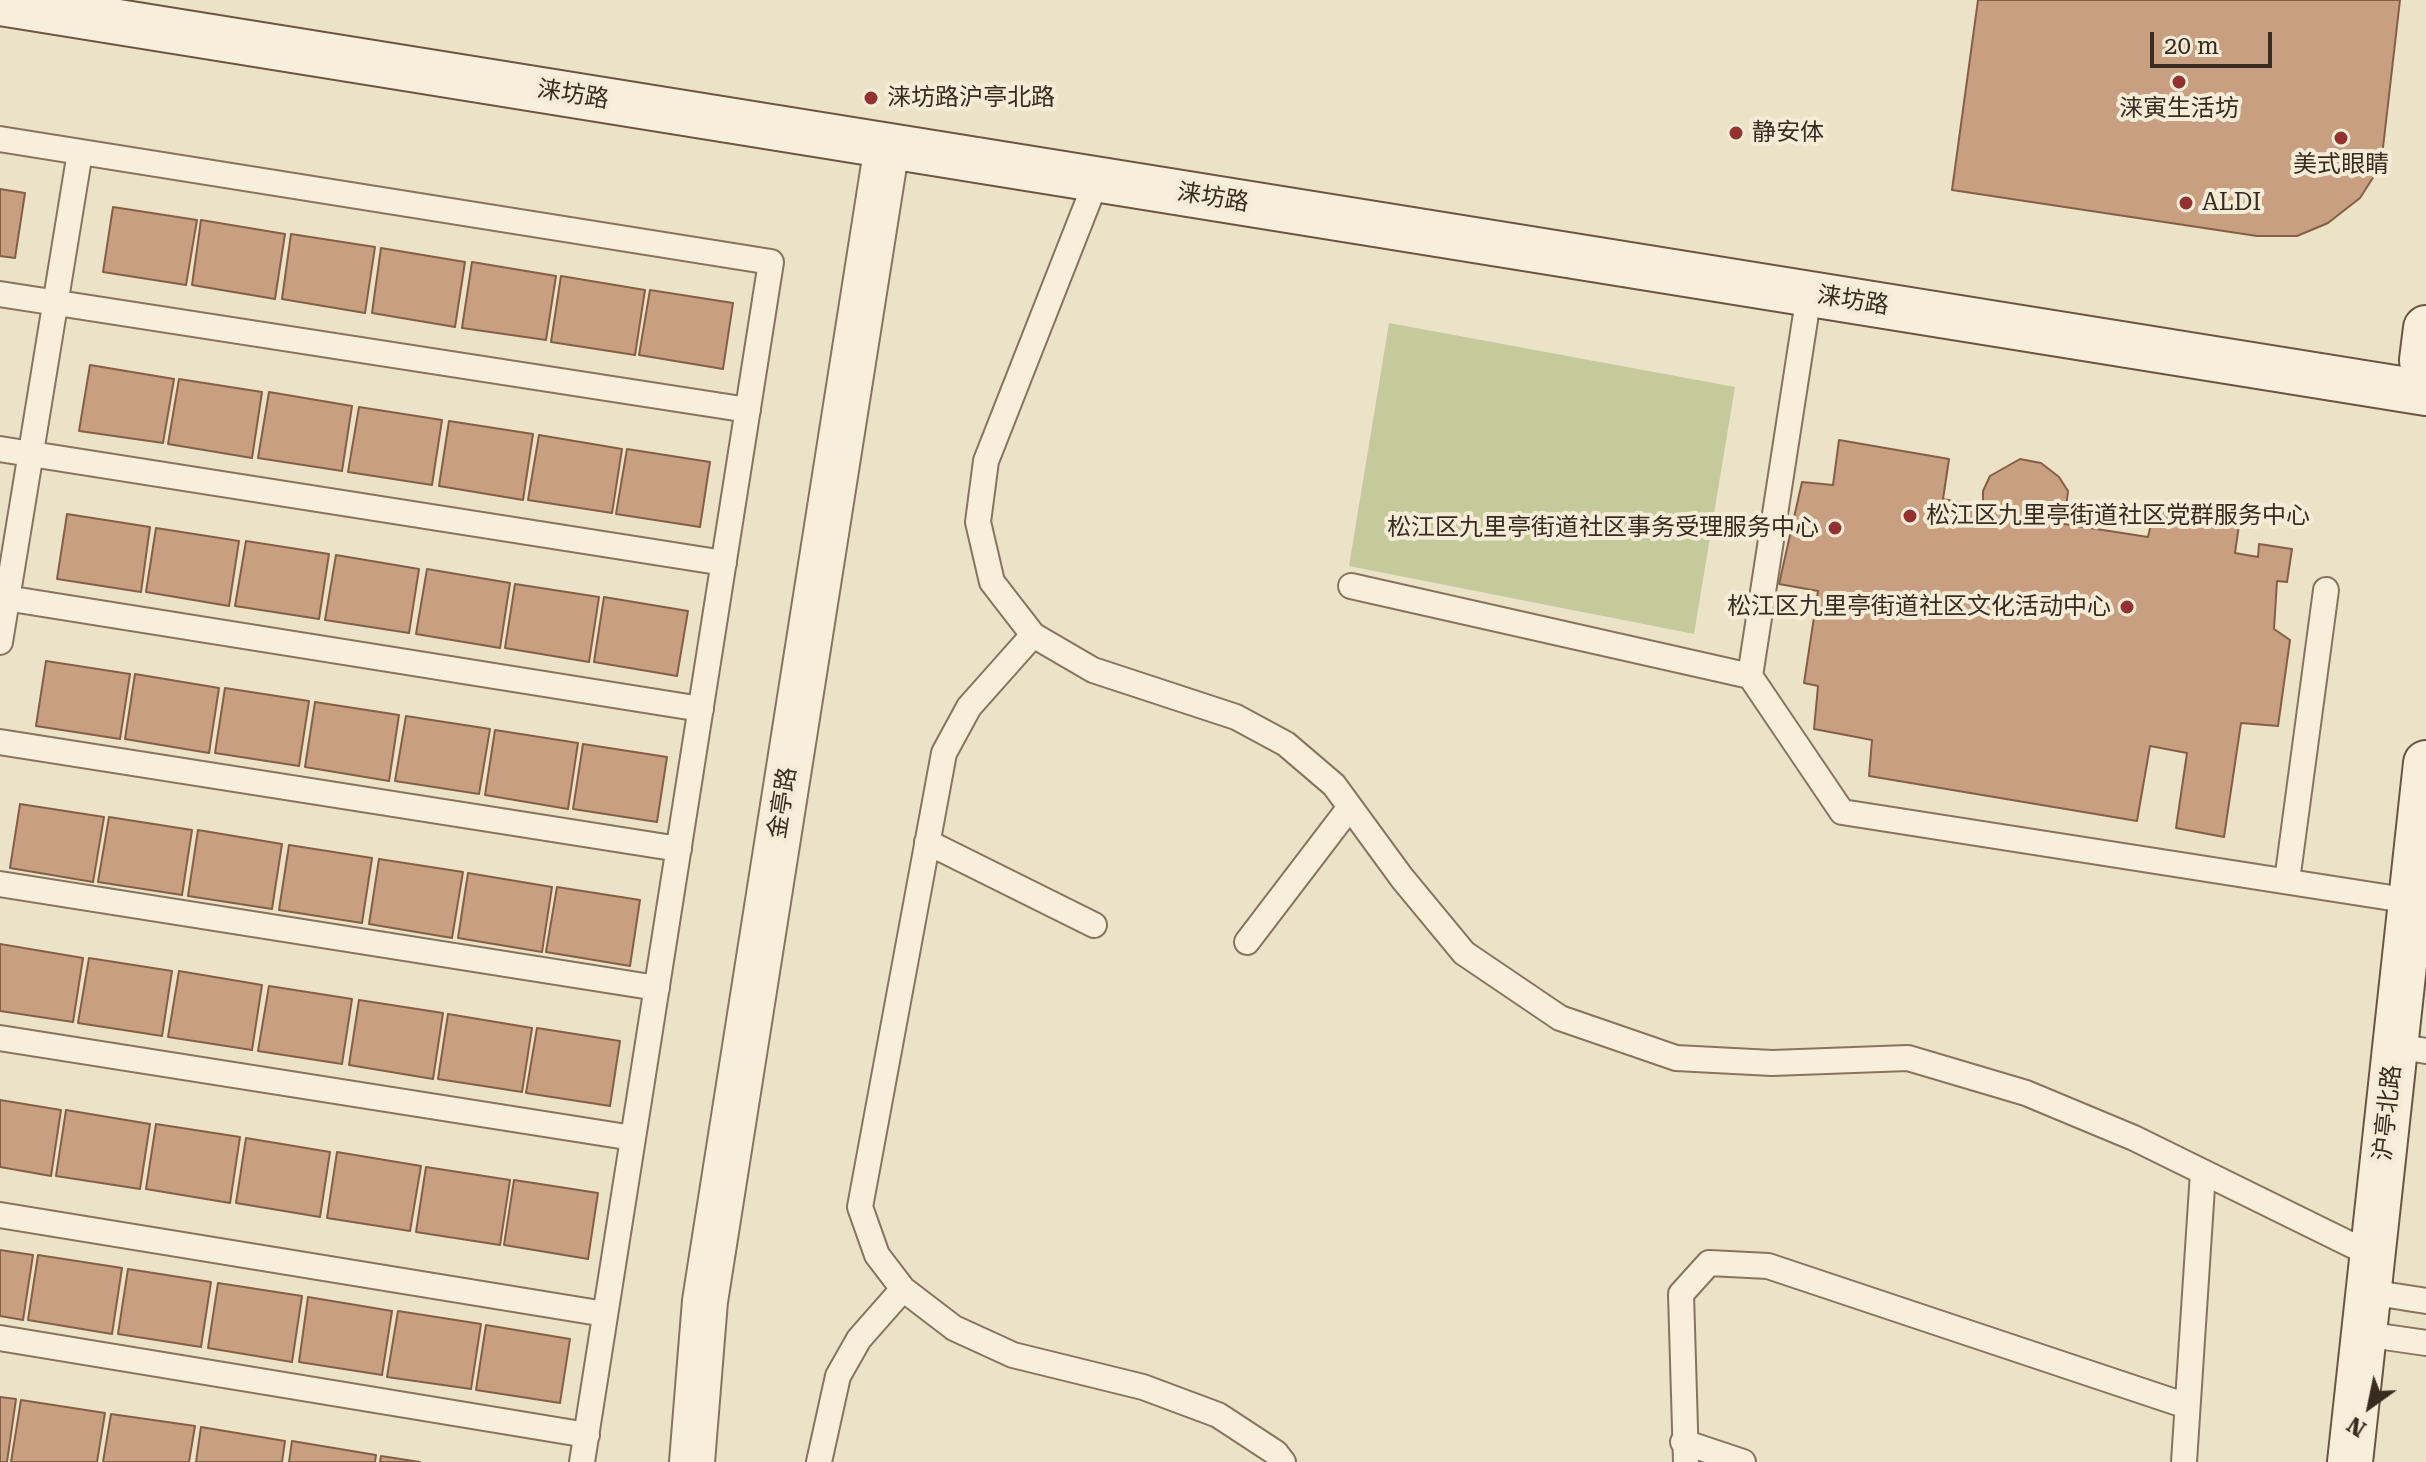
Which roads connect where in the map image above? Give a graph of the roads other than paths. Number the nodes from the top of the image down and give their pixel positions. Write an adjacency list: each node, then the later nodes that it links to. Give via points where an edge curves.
1 (0, 3): 3 (street, 涞坊路)
2 (0, 139): 4 (lane)
3 (887, 146): 5 (street, 涞坊路); 49 (street, 金亭路, via 705,1301)
4 (80, 152): 8 (lane); 12 (lane, via 771,262)
5 (1097, 179): 7 (street, 涞坊路); 19 (lane, via 986,461 978,522 992,582)
6 (0, 294): 8 (lane)
7 (1809, 294): 11 (street, 涞坊路); 21 (lane)
8 (56, 302): 12 (lane); 14 (lane)
9 (2426, 328): 10 (street)
10 (2426, 364)
11 (2426, 393)
12 (748, 410): 15 (lane)
13 (0, 449): 14 (lane)
14 (31, 454): 15 (lane); 18 (lane)
15 (724, 563): 22 (lane)
16 (1351, 586): 21 (lane)
17 (2326, 590): 28 (lane)
18 (4, 597): 20 (lane); 22 (lane)
19 (1033, 635): 25 (lane, via 1093,670 1249,723 1286,744 1334,785); 26 (lane, via 969,707 944,753)
20 (0, 642)
21 (1750, 676): 28 (lane, via 1842,812)
22 (701, 709): 27 (lane)
23 (0, 742): 27 (lane)
24 (2426, 763): 30 (street, 沪亭北路)
25 (1350, 807): 32 (lane); 37 (lane, via 1464,953 1560,1018 1676,1058 1772,1063 1908,1058 2026,1093)
26 (927, 842): 31 (lane); 39 (lane, via 860,1207 877,1255)
27 (679, 849): 33 (lane)
28 (2287, 881): 30 (lane)
29 (0, 884): 33 (lane)
30 (2411, 901): 35 (street, 沪亭北路)
31 (1094, 925)
32 (1247, 942)
33 (657, 988): 36 (lane)
34 (0, 1038): 36 (lane)
35 (2410, 1048): 40 (street, 沪亭北路)
36 (633, 1138): 42 (lane)
37 (2203, 1172): 40 (lane); 45 (lane)
38 (0, 1215): 42 (lane)
39 (903, 1289): 50 (lane, via 859,1339 838,1376); 51 (lane, via 954,1328 1013,1355 1143,1387 1218,1415)
40 (2368, 1294): 41 (lane); 44 (lane); 54 (street, 沪亭北路)
41 (2426, 1301)
42 (605, 1314): 46 (lane)
43 (0, 1338): 46 (lane)
44 (2426, 1343)
45 (2187, 1406): 47 (lane, via 1768,1266 1709,1263 1681,1294); 53 (lane)
46 (587, 1435): 48 (lane)
47 (1684, 1452): 52 (lane)
48 (582, 1462)
49 (692, 1462)
50 (819, 1462)
51 (1283, 1462)
52 (1743, 1462)
53 (2184, 1462)
54 (2350, 1462)

